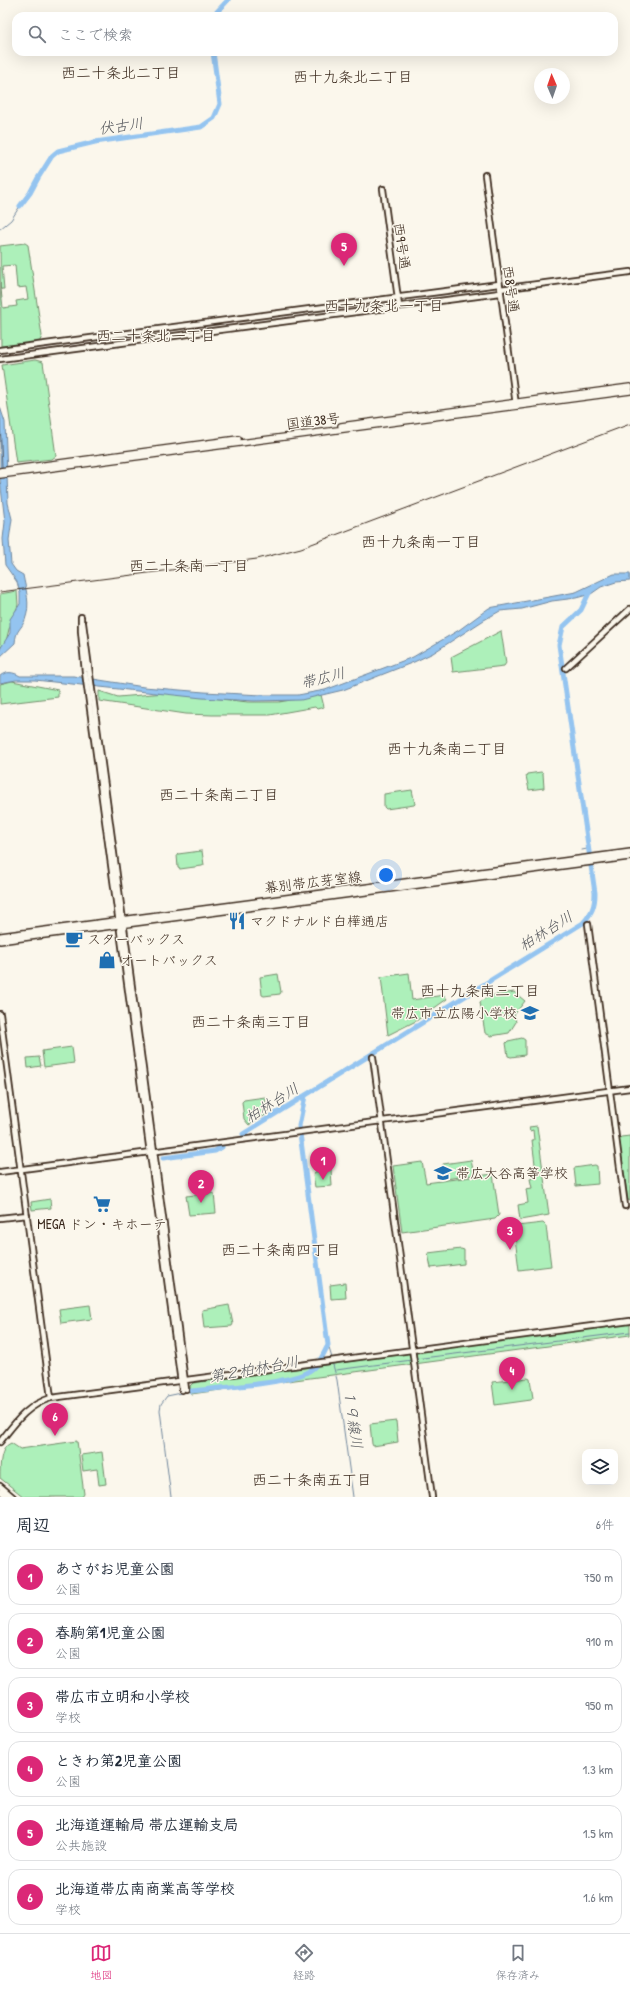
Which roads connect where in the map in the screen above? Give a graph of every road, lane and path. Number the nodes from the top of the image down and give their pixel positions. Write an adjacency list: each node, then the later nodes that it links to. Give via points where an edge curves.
1 (485, 175): 4 (street, 西8号通)
2 (383, 189): 5 (street, 西9号通)
3 (630, 272): 4 (street)
4 (500, 288): 5 (street); 6 (street); 11 (street, 西8号通)
5 (398, 297): 6 (street, 西9号通); 7 (street)
6 (399, 306): 8 (street)
7 (0, 350)
8 (0, 359)
9 (630, 387): 11 (highway, 国道38号)
10 (630, 391): 11 (highway, 国道38号)
11 (516, 404): 13 (highway, 国道38号)
12 (0, 471): 13 (highway, 国道38号)
13 (12, 471): 14 (highway, 国道38号)
14 (0, 475)
15 (630, 609): 17 (street)
16 (85, 648): 16 (street, via 81,618); 21 (street)
17 (566, 668)
18 (630, 852): 20 (main road, 幕別帯広芽室線)
19 (630, 856): 20 (main road, 幕別帯広芽室線)
20 (591, 860): 21 (main road, 幕別帯広芽室線)
21 (121, 922): 23 (main road, 幕別帯広芽室線); 24 (main road, 幕別帯広芽室線); 30 (street)
22 (588, 924): 28 (street)
23 (0, 936)
24 (0, 941)
25 (0, 1014): 31 (street)
26 (373, 1057): 29 (street)
27 (630, 1088): 28 (street)
28 (610, 1090): 29 (street); 33 (street)
29 (382, 1121): 30 (street); 37 (street)
30 (152, 1151): 31 (street); 38 (street)
31 (21, 1169): 32 (street); 34 (street)
32 (0, 1172)
33 (625, 1206)
34 (27, 1215): 35 (street); 40 (street)
35 (0, 1218)
36 (630, 1321): 37 (street)
37 (412, 1350): 38 (street); 46 (street)
38 (183, 1380): 39 (street); 40 (street)
39 (184, 1389)
40 (52, 1398): 41 (street, via 36,1404 24,1413)
41 (0, 1442)
42 (0, 1486): 45 (street)
43 (0, 1491): 44 (street)
44 (7, 1497)
45 (13, 1497)
46 (432, 1497)

